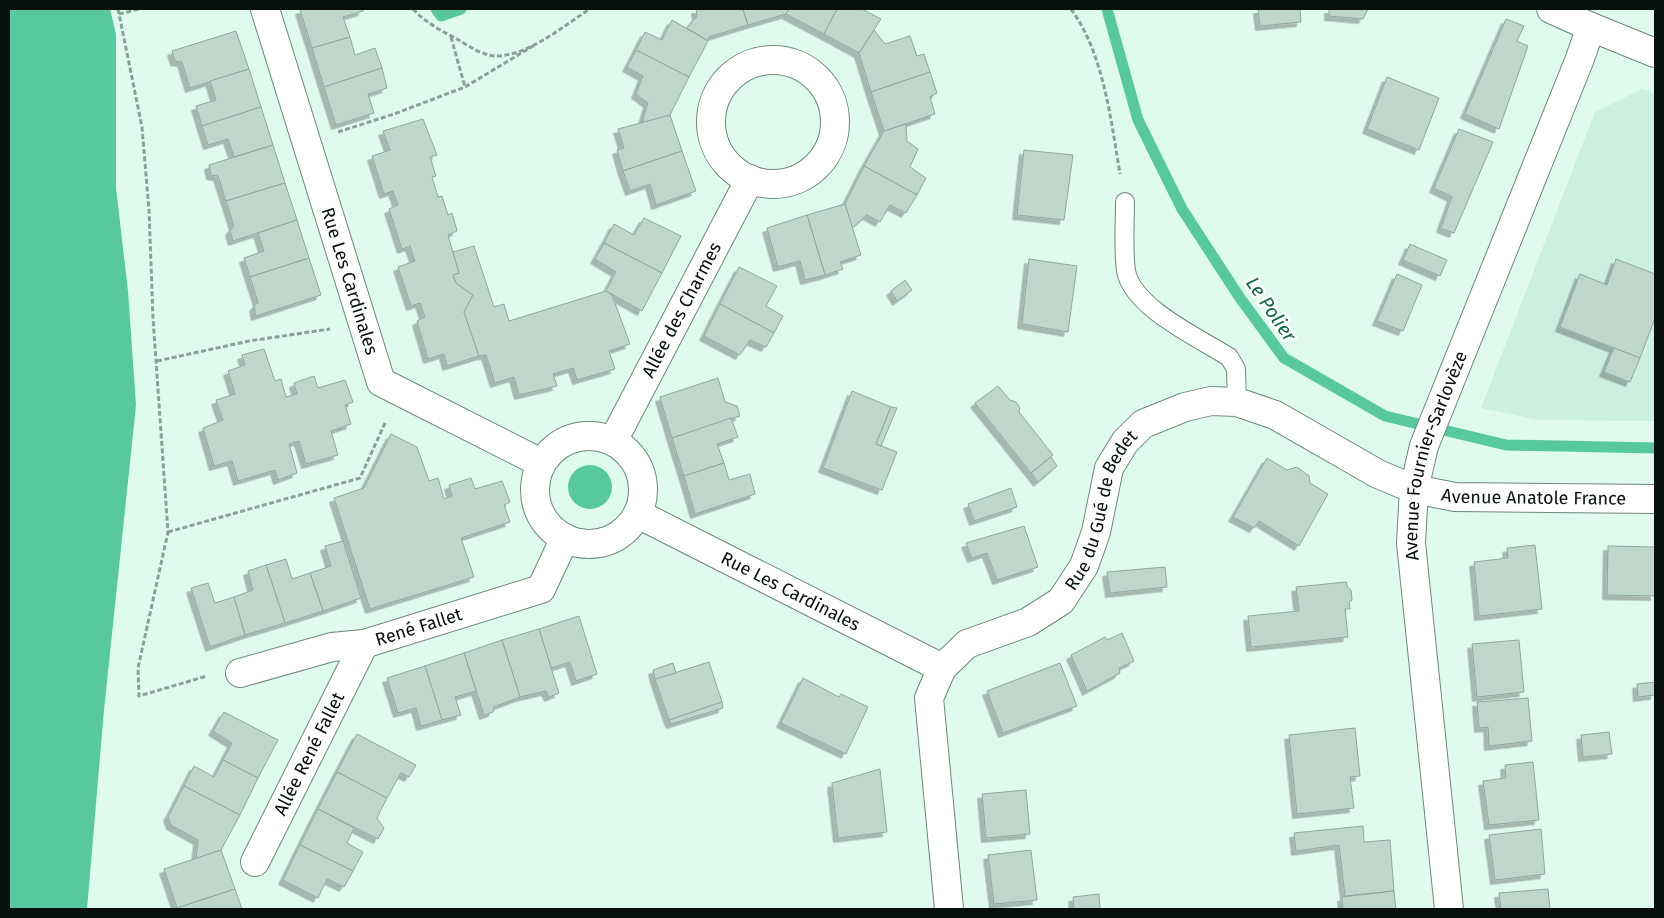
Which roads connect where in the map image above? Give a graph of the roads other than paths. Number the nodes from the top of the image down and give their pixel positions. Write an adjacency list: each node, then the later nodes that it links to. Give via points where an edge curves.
1 (265, 9): 9 (street, Rue Les Cardinales, via 381,382)
2 (1551, 9): 3 (street)
3 (1590, 27): 4 (street); 10 (street, Avenue Fournier-Sarlovèze, via 1576,70 1424,446)
4 (1655, 53)
5 (750, 180): 5 (street, via 771,184 792,181 810,172 825,157 834,139 836,118 831,98 820,80 804,67 784,60 751,64 729,79 717,95 711,114 712,135 720,154 733,169); 8 (street, Allée des Charmes)
6 (1125, 202): 7 (lane, via 1126,272 1134,291 1148,306 1229,357 1236,369)
7 (1237, 402): 10 (street, Rue du Gué de Bedet, via 1276,415 1378,474); 15 (street, Rue du Gué de Bedet, via 1211,401 1186,406 1144,424 1126,442 1109,468 1096,532 1084,566 1061,602 1028,622 967,644)
8 (613, 441): 9 (street, via 597,436 565,441 551,450); 12 (street, via 627,450 638,464 644,498)
9 (541, 464): 13 (street, via 535,480 535,498 540,514)
10 (1414, 490): 11 (street, Avenue Anatole France, via 1455,498); 19 (street, Avenue Fournier-Sarlovèze, via 1411,543)
11 (1655, 499)
12 (638, 514): 13 (street, via 628,528 614,538 598,543 581,543); 15 (street, Rue Les Cardinales)
13 (565, 538): 14 (street, René Fallet, via 541,589)
14 (364, 644): 16 (street, René Fallet, via 332,647); 17 (street, Allée René Fallet)
15 (942, 668): 18 (street, Rue du Gué de Bedet, via 929,698)
16 (240, 673)
17 (255, 862)
18 (949, 909)
19 (1449, 909)

